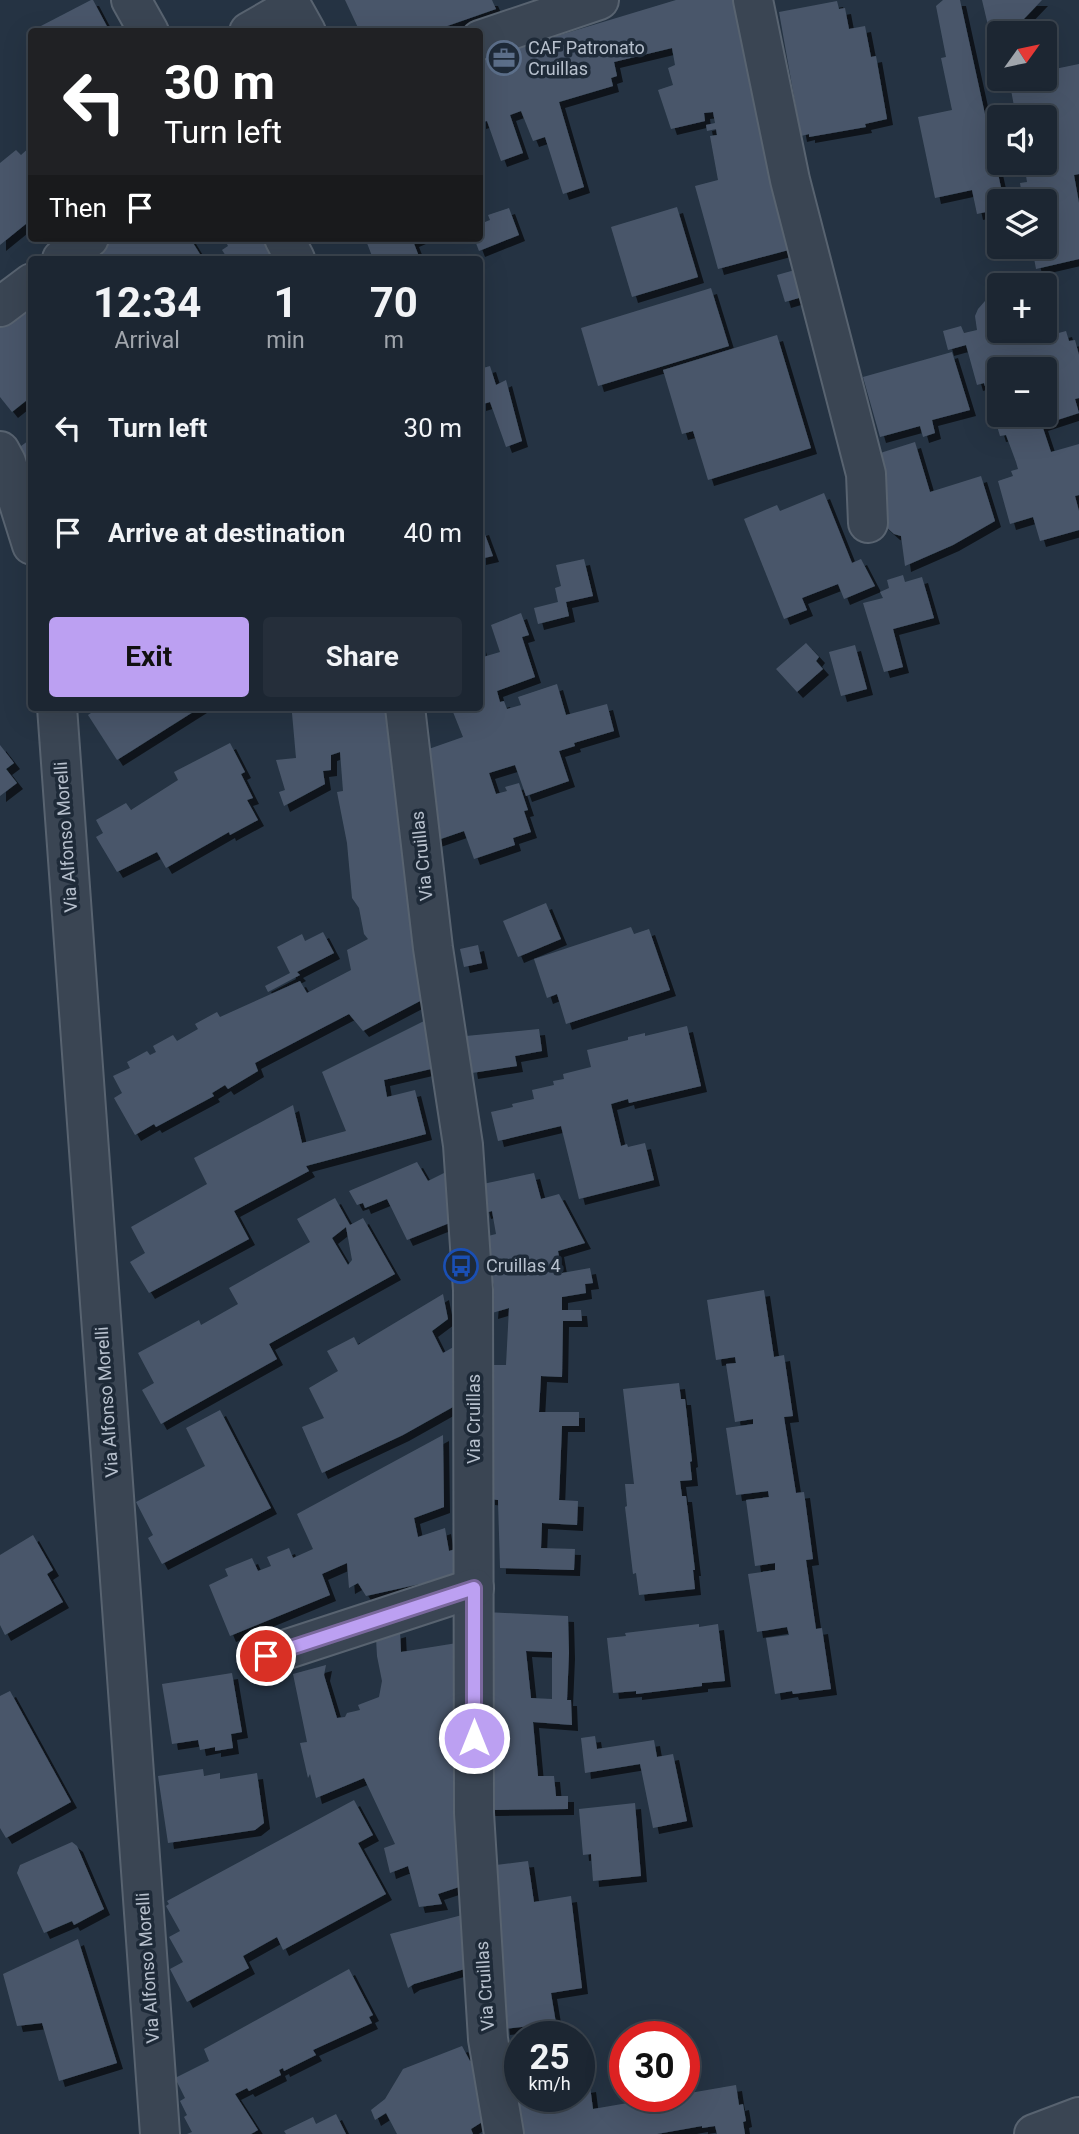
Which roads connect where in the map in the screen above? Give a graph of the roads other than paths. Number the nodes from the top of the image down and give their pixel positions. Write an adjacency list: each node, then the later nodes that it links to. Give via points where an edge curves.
1 (131, 0): 5 (street)
2 (599, 0): 4 (street)
3 (753, 0): 14 (street, via 790,180 866,474)
4 (529, 10): 8 (street)
5 (147, 28)
6 (256, 28): 7 (street, via 292,7)
7 (304, 28)
8 (483, 38)
9 (84, 242): 10 (street)
10 (66, 256)
11 (28, 286): 12 (street)
12 (0, 307)
13 (0, 451): 15 (street)
14 (868, 523)
15 (28, 532)
16 (57, 711): 20 (street, Via Alfonso Morelli)
17 (405, 711): 18 (street, Via Cruillas, via 432,948 465,1171 473,1290)
18 (474, 1588): 19 (street); 23 (street, Via Cruillas, via 474,1813 488,2039)
19 (266, 1656)
20 (159, 2116): 22 (street, Via Alfonso Morelli)
21 (1079, 2117): 24 (street)
22 (132, 2134)
23 (504, 2134)
24 (1034, 2134)

